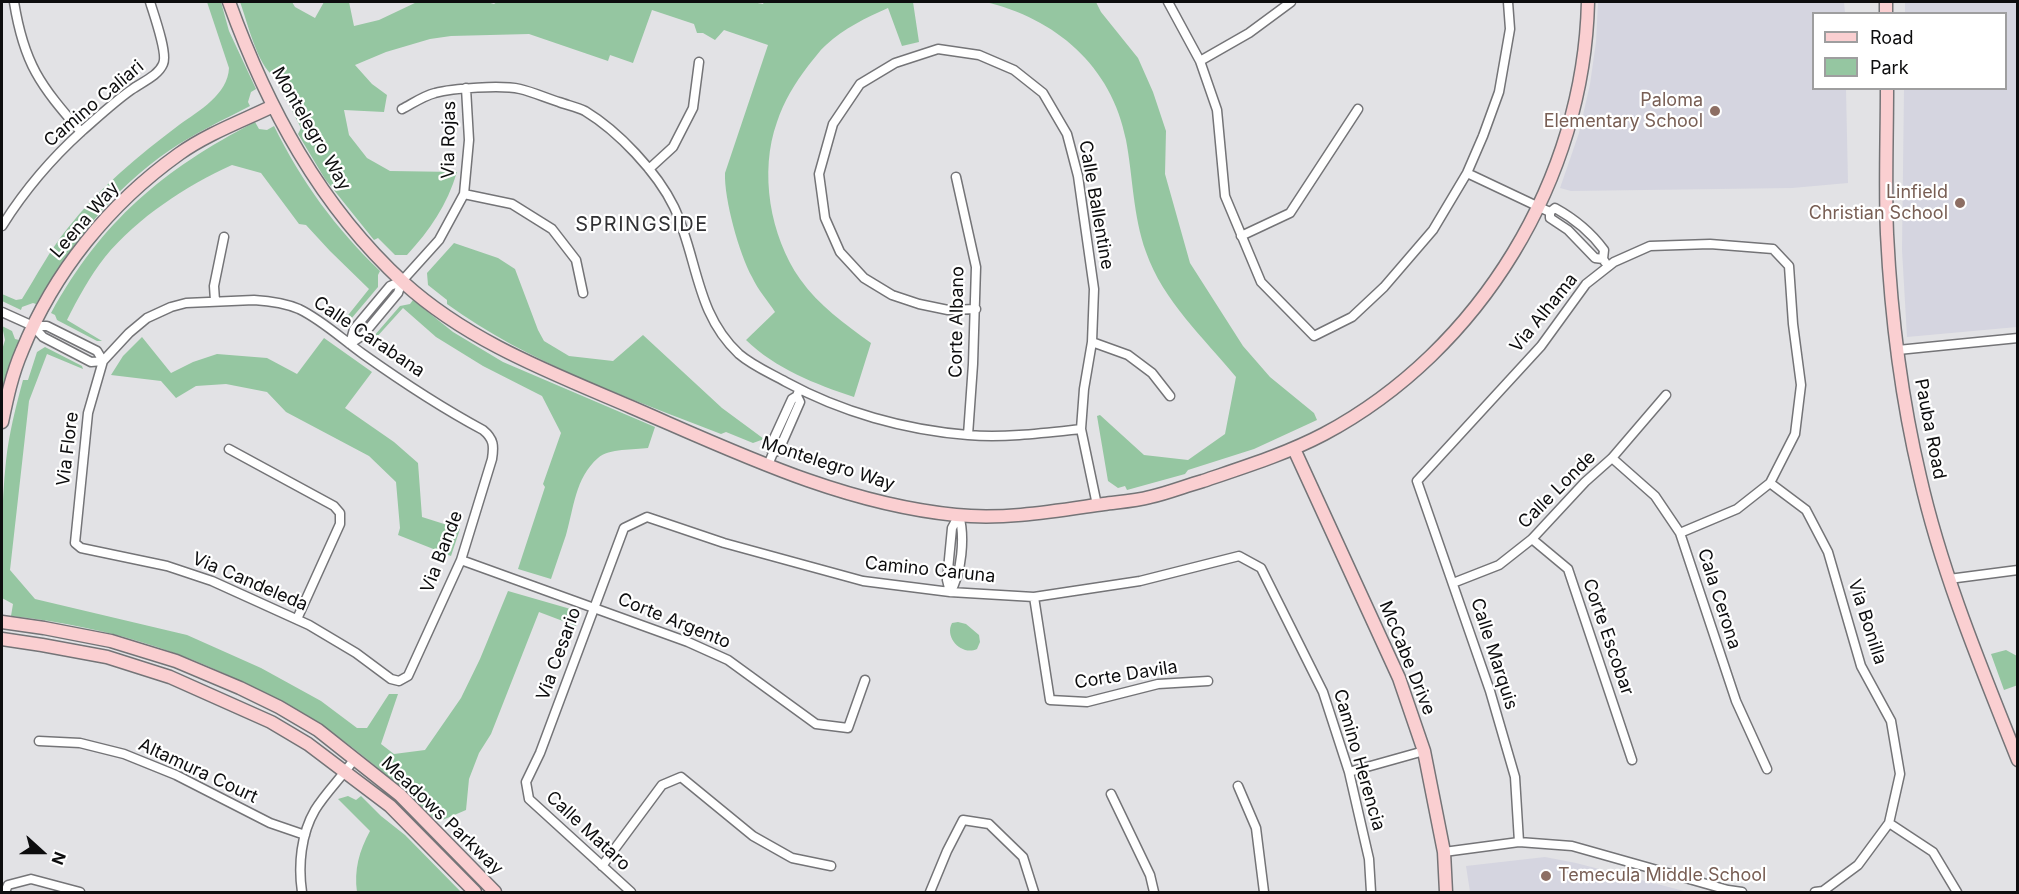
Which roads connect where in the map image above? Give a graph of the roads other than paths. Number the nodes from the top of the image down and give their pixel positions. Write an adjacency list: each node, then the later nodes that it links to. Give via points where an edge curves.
1 (14, 2): 15 (street, via 33,69)
2 (150, 2): 15 (street, Camino Caliari, via 165,52 164,63 157,73)
3 (229, 2): 12 (street, Montelegro Way)
4 (1168, 2): 8 (street)
5 (1291, 2): 8 (street, via 1249,33)
6 (1508, 2): 17 (street, via 1510,28 1499,92)
7 (1588, 2): 20 (street, Montelegro Way, via 1577,93)
8 (1200, 61): 22 (street, via 1217,110 1225,195)
9 (699, 62): 16 (street, via 693,108 673,147)
10 (466, 88): 13 (street, via 433,93); 16 (street, via 519,89 584,111 626,142); 19 (street, Via Rojas, via 469,140)
11 (1887, 90): 34 (street, Pauba Road, via 1887,232)
12 (273, 106): 25 (street, Montelegro Way, via 327,198); 30 (street, Leena Way, via 180,153 123,199 70,261)
13 (402, 109)
14 (1358, 109): 22 (street, via 1290,213)
15 (81, 132): 21 (street, Camino Caliari, via 35,180)
16 (649, 169): 36 (street, via 673,206 717,329 740,354)
17 (1467, 173): 20 (street); 22 (street, via 1433,230 1384,287 1352,317 1314,336 1261,282)
18 (956, 177): 28 (street, Corte Albano, via 976,267)
19 (464, 194): 25 (street, Via Rojas, via 439,240); 26 (street, via 512,204 552,229 576,260)
20 (1545, 210): 24 (street); 24 (street, via 1555,208 1575,219 1604,250); 44 (street, Montelegro Way, via 1478,305 1449,337 1391,390 1329,432)
21 (3, 222)
22 (1241, 236)
23 (224, 237): 27 (street, via 214,286)
24 (1605, 263): 47 (street, Via Alhama, via 1541,346); 48 (street, Via Alhama, via 1650,246 1710,244 1773,249 1789,266 1802,385 1795,434)
25 (402, 281): 33 (street, Via Rojas, via 390,286 354,329); 46 (street, Montelegro Way, via 454,321 540,368)
26 (583, 293)
27 (215, 301): 33 (street, Calle Carabana, via 254,300 297,308); 35 (street, Calle Carabana, via 186,303 147,318)
28 (976, 309): 32 (street, Calle Ballentine, via 948,310 891,295 864,278 840,252 825,218 819,174 833,124 860,84 895,63 938,50 979,55 1014,70 1043,93 1067,134 1078,176 1094,289); 42 (street, Corte Albano)
29 (2, 312): 30 (street)
30 (33, 326): 35 (street, via 47,326 97,351); 39 (street, Leena Way, via 11,381)
31 (2018, 338): 34 (street)
32 (1092, 342): 38 (street, via 1128,355 1152,373); 40 (street, Calle Ballentine)
33 (350, 344): 41 (street, Calle Carabana)
34 (1898, 350): 58 (street, Pauba Road, via 1919,476)
35 (103, 361): 54 (street, Via Flore, via 88,413)
36 (799, 393): 42 (street, via 887,422); 46 (street, via 800,402 779,450)
37 (1666, 395): 45 (street, Calle Londe)
38 (1170, 396)
39 (2, 422)
40 (1081, 429): 42 (street, via 1028,435); 49 (street, Calle Ballentine)
41 (483, 430): 56 (street, Via Bande, via 494,444 492,459)
42 (968, 435)
43 (229, 449): 63 (street, via 334,506 340,513 340,524)
44 (1294, 449): 49 (street, Montelegro Way, via 1151,497); 70 (street, McCabe Drive, via 1399,678)
45 (1612, 458): 52 (street, Cala Cerona, via 1655,496); 53 (street, Calle Londe)
46 (771, 459): 50 (street, Montelegro Way, via 836,490 892,506)
47 (1417, 481): 59 (street, Calle Marquis)
48 (1770, 483): 52 (street, via 1737,509); 80 (street, Via Bonilla, via 1806,510 1828,552 1861,666 1892,721 1900,774)
49 (1097, 505): 50 (street, Montelegro Way, via 1031,515)
50 (959, 515): 60 (street, via 952,528 947,580)
51 (624, 528): 60 (street, Camino Caruna, via 647,517 724,543 863,581); 62 (street, Via Cesario)
52 (1680, 533): 74 (street, Cala Cerona, via 1736,701)
53 (1532, 539): 59 (street, Calle Londe, via 1499,565); 72 (street, Corte Escobar, via 1568,569)
54 (75, 543): 63 (street, Via Candeleda, via 81,548 212,581)
55 (1239, 556): 61 (street, Camino Caruna, via 1140,581); 75 (street, Camino Herencia, via 1261,568 1323,692)
56 (461, 560): 62 (street, Corte Argento); 67 (street, Via Bande, via 408,676)
57 (2018, 570): 58 (street)
58 (1948, 579): 73 (street, Pauba Road)
59 (1453, 583): 82 (street, Calle Marquis, via 1515,777)
60 (950, 592): 61 (street, Camino Caruna)
61 (1034, 597): 68 (street, Corte Davila, via 1050,700 1087,702 1158,684)
62 (594, 607): 66 (street, Corte Argento, via 728,660 816,724 848,728); 78 (street, Via Cesario, via 526,782)
63 (297, 619): 67 (street, Via Candeleda)
64 (2, 622): 71 (street, Meadows Parkway, via 111,641 176,661 279,707)
65 (2, 639): 76 (street, Meadows Parkway, via 107,657 170,677 271,722)
66 (865, 680)
67 (399, 681)
68 (1208, 681)
69 (39, 741): 81 (street, Altamura Court, via 80,743 124,754 176,775 270,824)
70 (1424, 751): 75 (street); 83 (street, McCabe Drive)
71 (355, 758): 76 (street); 90 (street, Meadows Parkway, via 400,795)
72 (1632, 760)
73 (2018, 760)
74 (1767, 769)
75 (1349, 772): 96 (street, Camino Herencia, via 1369,859)
76 (345, 773): 81 (street, via 316,809); 89 (street, Meadows Parkway, via 390,806)
77 (1238, 786): 95 (street, via 1256,828)
78 (526, 791): 84 (street, Calle Mataro, via 529,799)
79 (1111, 794): 94 (street, via 1150,875)
80 (1889, 823): 99 (street, via 1858,865); 100 (street, via 1933,852)
81 (305, 835): 88 (street)
82 (1519, 842): 83 (street); 98 (street, via 1572,846)
83 (1444, 852): 97 (street, McCabe Drive)
84 (602, 866): 85 (street, via 662,785 681,777 753,836 792,858); 91 (street, Calle Mataro)
85 (831, 866)
86 (7, 889): 87 (street, via 31,879)
87 (80, 892)
88 (302, 892)
89 (475, 892)
90 (495, 892)
91 (631, 892)
92 (930, 892): 93 (street, via 963,820 989,824 1023,857)
93 (1034, 892)
94 (1154, 892)
95 (1264, 892)
96 (1371, 892)
97 (1446, 892)
98 (1742, 892)
99 (1821, 892)
100 (1957, 892)

